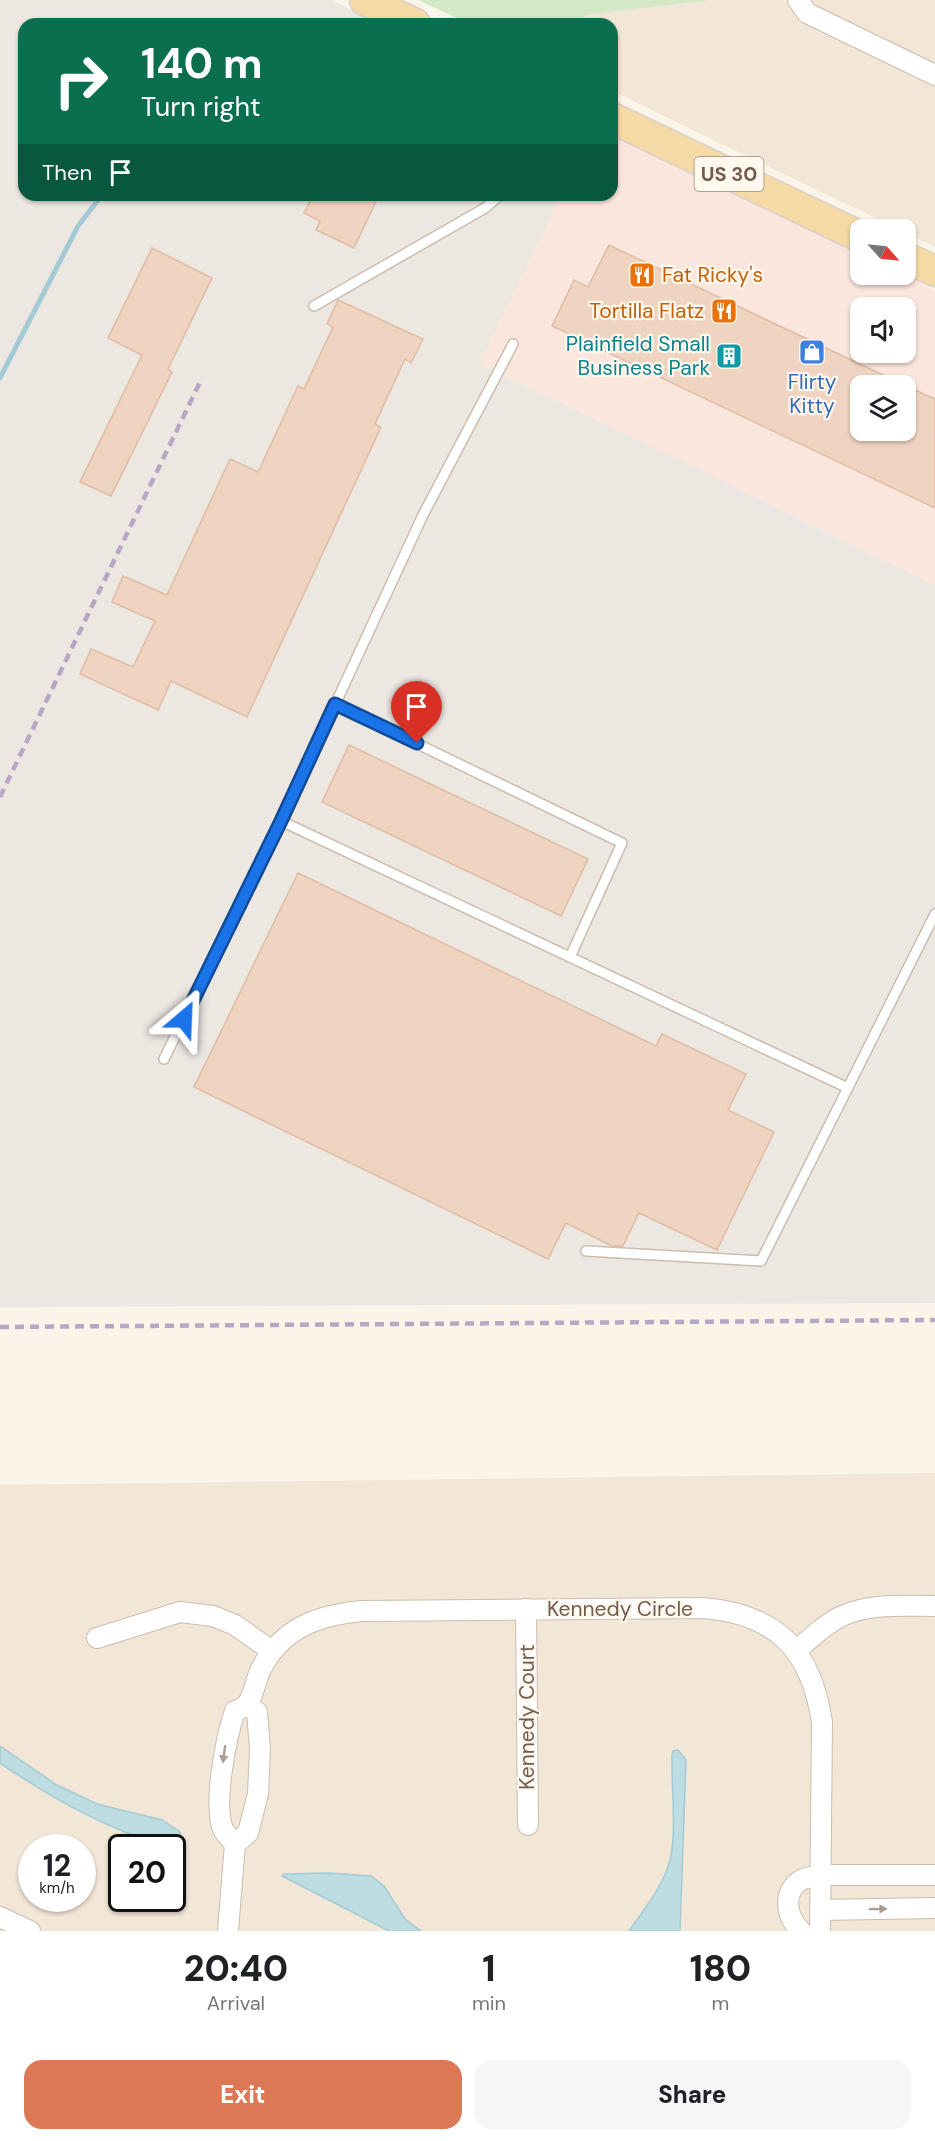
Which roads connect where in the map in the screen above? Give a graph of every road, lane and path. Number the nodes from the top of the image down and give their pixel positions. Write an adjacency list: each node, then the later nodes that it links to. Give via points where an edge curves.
1 (365, 0): 3 (main road)
2 (798, 0): 4 (street, via 807,13)
3 (403, 18)
4 (935, 75)
5 (618, 121): 7 (main road, US 30)
6 (494, 201): 10 (lane)
7 (850, 232)
8 (916, 262): 9 (main road)
9 (935, 271)
10 (314, 306)
11 (513, 344): 12 (lane, via 423,515)
12 (335, 704): 13 (lane); 15 (lane, via 622,843)
13 (281, 821): 15 (lane); 16 (lane)
14 (935, 914): 17 (lane)
15 (570, 957): 17 (lane)
16 (164, 1059)
17 (848, 1088): 18 (lane, via 761,1261)
18 (586, 1251)
19 (935, 1606): 22 (street, via 871,1608 843,1616)
20 (526, 1610): 22 (street, Kennedy Circle, via 726,1610 765,1624); 23 (street, Kennedy Circle, via 341,1613 306,1624); 25 (street, Kennedy Court)
21 (97, 1638): 23 (street, via 180,1612 213,1616 235,1625)
22 (797, 1650): 27 (street, Kennedy Circle, via 816,1689 822,1722)
23 (273, 1651): 24 (street, Kennedy Circle, via 261,1668)
24 (247, 1704): 26 (street, via 257,1712 258,1794 248,1833); 26 (street, Kennedy Circle, one-way to 26, via 235,1712 223,1762 223,1831)
25 (528, 1825)
26 (235, 1844): 33 (street)
27 (821, 1875): 28 (street); 30 (street, Kennedy Circle); 34 (street, via 804,1879 789,1896 788,1913)
28 (935, 1875)
29 (935, 1908): 30 (street, one-way to 29)
30 (821, 1910): 35 (street, Kennedy Circle)
31 (0, 1917): 32 (street)
32 (30, 1931)
33 (228, 1931)
34 (801, 1931)
35 (820, 1931)

